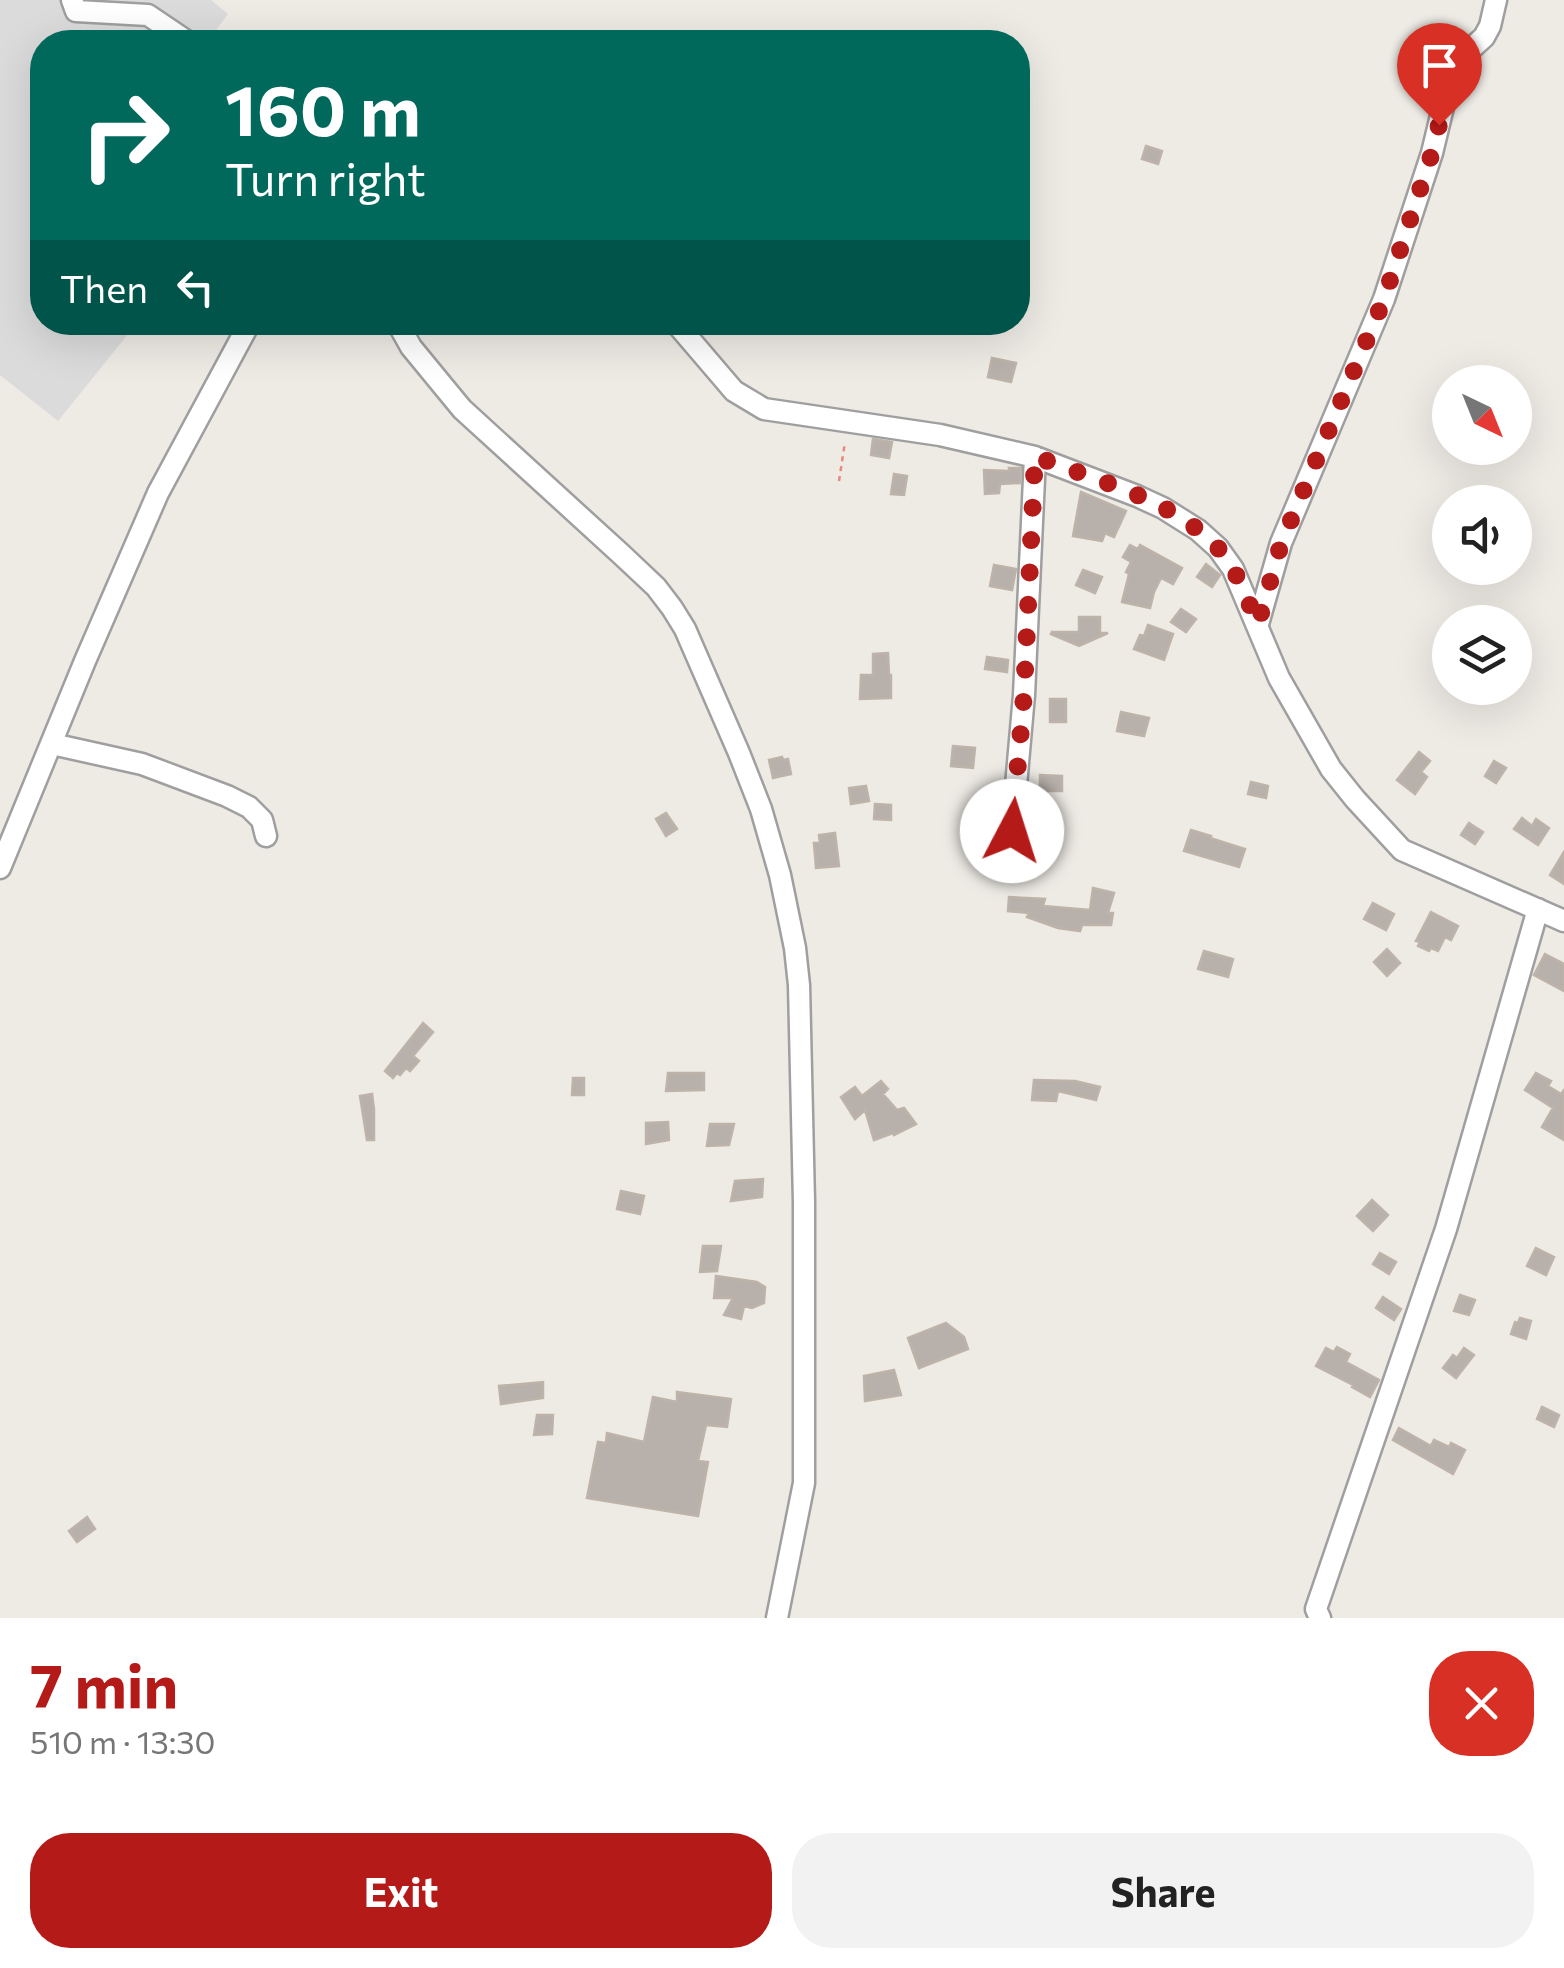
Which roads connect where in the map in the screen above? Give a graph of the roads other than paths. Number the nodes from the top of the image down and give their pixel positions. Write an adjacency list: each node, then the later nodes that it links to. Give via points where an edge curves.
1 (72, 0): 3 (street, via 76,10 148,16)
2 (1496, 0): 8 (street, via 1484,37 1452,70 1384,299 1281,544)
3 (170, 30)
4 (243, 335): 9 (street, via 158,493)
5 (404, 335): 15 (street, via 462,408 672,608 766,826 799,985 803,1184 804,1483)
6 (686, 335): 7 (street, via 734,391 764,409)
7 (1035, 456): 8 (street, via 1164,508 1198,530 1234,569); 10 (street)
8 (1258, 624): 13 (street, via 1331,769 1402,850)
9 (52, 744): 11 (street, via 142,764 227,796 262,820); 12 (street)
10 (1012, 831)
11 (266, 836)
12 (0, 868)
13 (1538, 910): 14 (street); 16 (street, via 1446,1228 1316,1608)
14 (1564, 921)
15 (777, 1618)
16 (1320, 1618)

